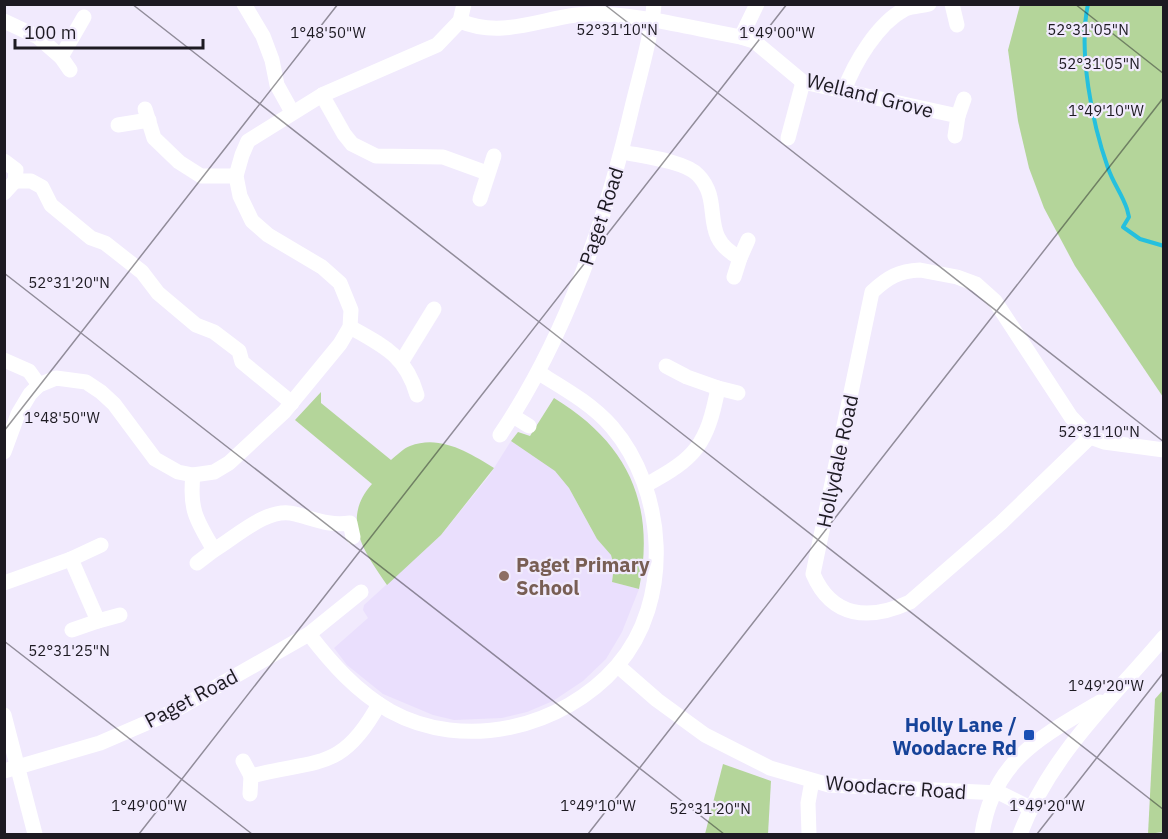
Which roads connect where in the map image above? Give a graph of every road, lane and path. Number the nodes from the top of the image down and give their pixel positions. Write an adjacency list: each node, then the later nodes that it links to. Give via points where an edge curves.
1 (464, 4): 9 (street)
2 (654, 4): 10 (street, Paget Road)
3 (757, 4): 12 (street)
4 (928, 4): 16 (street, via 893,16 852,69)
5 (952, 4): 11 (street)
6 (248, 10): 19 (street, via 272,60 277,85)
7 (84, 17): 13 (street)
8 (4, 21): 13 (street, via 38,37)
9 (460, 21): 10 (street, Welland Grove, via 507,30 581,14); 17 (street, via 437,45)
10 (652, 21): 12 (street, Welland Grove); 24 (street, Paget Road)
11 (957, 25)
12 (741, 37): 15 (street, Welland Grove, via 754,41)
13 (61, 57): 14 (street)
14 (70, 70)
15 (803, 82): 16 (street, Welland Grove); 23 (street)
16 (844, 91): 20 (street, Welland Grove)
17 (322, 95): 19 (street); 27 (street, via 352,144 376,156 443,157)
18 (964, 99): 20 (street, Welland Grove)
19 (292, 112): 28 (street, via 248,141)
20 (958, 116): 22 (street, Welland Grove)
21 (118, 125): 28 (street, via 147,114 154,138 178,162 201,176)
22 (955, 136)
23 (788, 138)
24 (622, 152): 33 (street, via 684,166 697,174 709,192 716,237 724,250); 40 (street, Paget Road, via 584,271)
25 (494, 156): 27 (street)
26 (4, 161): 29 (street, via 16,170)
27 (487, 172): 31 (street)
28 (236, 176): 36 (street, via 252,221 340,283)
29 (15, 180): 30 (street); 45 (street, via 31,181 42,187 51,206 142,272 158,292 196,325 214,332 238,351 242,362)
30 (4, 193)
31 (480, 199)
32 (748, 240): 33 (street)
33 (740, 258): 34 (street)
34 (734, 277)
35 (434, 309): 38 (street)
36 (351, 322): 38 (street); 45 (street, via 340,344)
37 (4, 360): 41 (street, via 29,371)
38 (402, 361): 44 (street)
39 (666, 366): 42 (street)
40 (539, 373): 46 (street, Paget Road); 53 (street, via 596,411 611,426)
41 (39, 385): 51 (street, via 18,414); 52 (street, via 56,378 86,382 114,404 155,459 178,472)
42 (718, 388): 43 (street); 53 (street, via 712,419 698,447 678,468)
43 (738, 393)
44 (417, 395)
45 (292, 403): 52 (street, via 229,463 214,472)
46 (513, 416): 47 (street); 48 (street, Paget Road)
47 (529, 426)
48 (500, 435)
49 (1090, 437): 49 (street, Hollydale Road, via 910,602 876,614 829,602 820,590 813,574 872,292 891,275 920,270 976,284 995,301 1071,417); 50 (street)
50 (1164, 450)
51 (4, 452)
52 (193, 475): 56 (street, via 192,507)
53 (646, 485): 66 (street, via 655,522 658,563 646,612)
54 (352, 524): 56 (street, via 321,523 292,513 278,513)
55 (101, 545): 57 (street)
56 (214, 550): 58 (street)
57 (71, 559): 59 (street); 62 (street)
58 (197, 563)
59 (5, 582)
60 (361, 592): 64 (street, Paget Road)
61 (120, 615): 62 (street)
62 (98, 621): 63 (street)
63 (72, 630)
64 (309, 634): 68 (street, via 345,677); 71 (street, Paget Road, via 172,712 100,743)
65 (1164, 637): 67 (street)
66 (618, 666): 68 (street, via 558,711 504,730 451,730 408,718); 73 (street, Woodacre Road, via 717,743 770,768)
67 (1108, 698): 74 (street, via 1030,745 1009,766); 76 (street, via 1062,756)
68 (379, 704): 72 (street, via 354,742 338,755 315,765)
69 (4, 715): 71 (street)
70 (243, 761): 72 (street)
71 (12, 769): 77 (street)
72 (251, 776): 75 (street)
73 (812, 780): 74 (street, Woodacre Road, via 830,785); 78 (street)
74 (993, 793): 76 (street, Woodacre Road); 79 (street)
75 (250, 794)
76 (1030, 808): 80 (street)
77 (35, 834)
78 (809, 834)
79 (982, 834)
80 (1020, 834)

